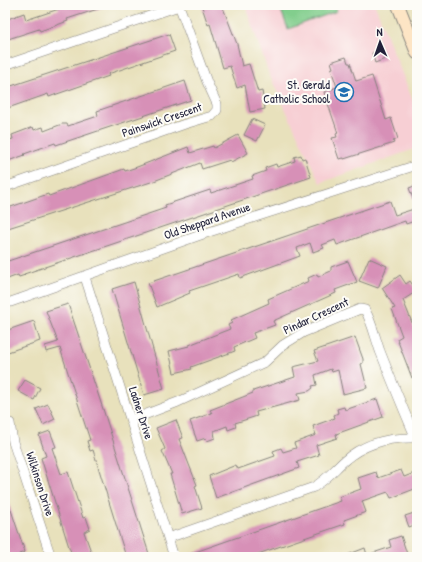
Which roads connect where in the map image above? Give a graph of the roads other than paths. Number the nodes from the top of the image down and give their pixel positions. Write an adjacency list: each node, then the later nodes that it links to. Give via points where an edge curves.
1 (398, 5): 3 (main road)
2 (179, 6): 4 (street); 6 (street, Painswick Crescent, via 217,104 217,110 212,116)
3 (417, 53)
4 (5, 65)
5 (417, 165): 7 (street, Old Sheppard Avenue, via 208,232)
6 (5, 187)
7 (85, 277): 8 (street, Old Sheppard Avenue); 9 (street, Ladner Drive)
8 (5, 304)
9 (131, 420): 11 (street, Ladner Drive); 11 (street, Pindar Crescent, via 178,402 265,362 283,345 304,332 360,309 365,310 369,317 406,419 414,434 410,438 388,439 360,448 314,487)
10 (5, 423): 12 (street, Wilkinson Drive, via 12,426 13,442)
11 (168, 538): 13 (street, Ladner Drive)
12 (51, 557)
13 (174, 557)

